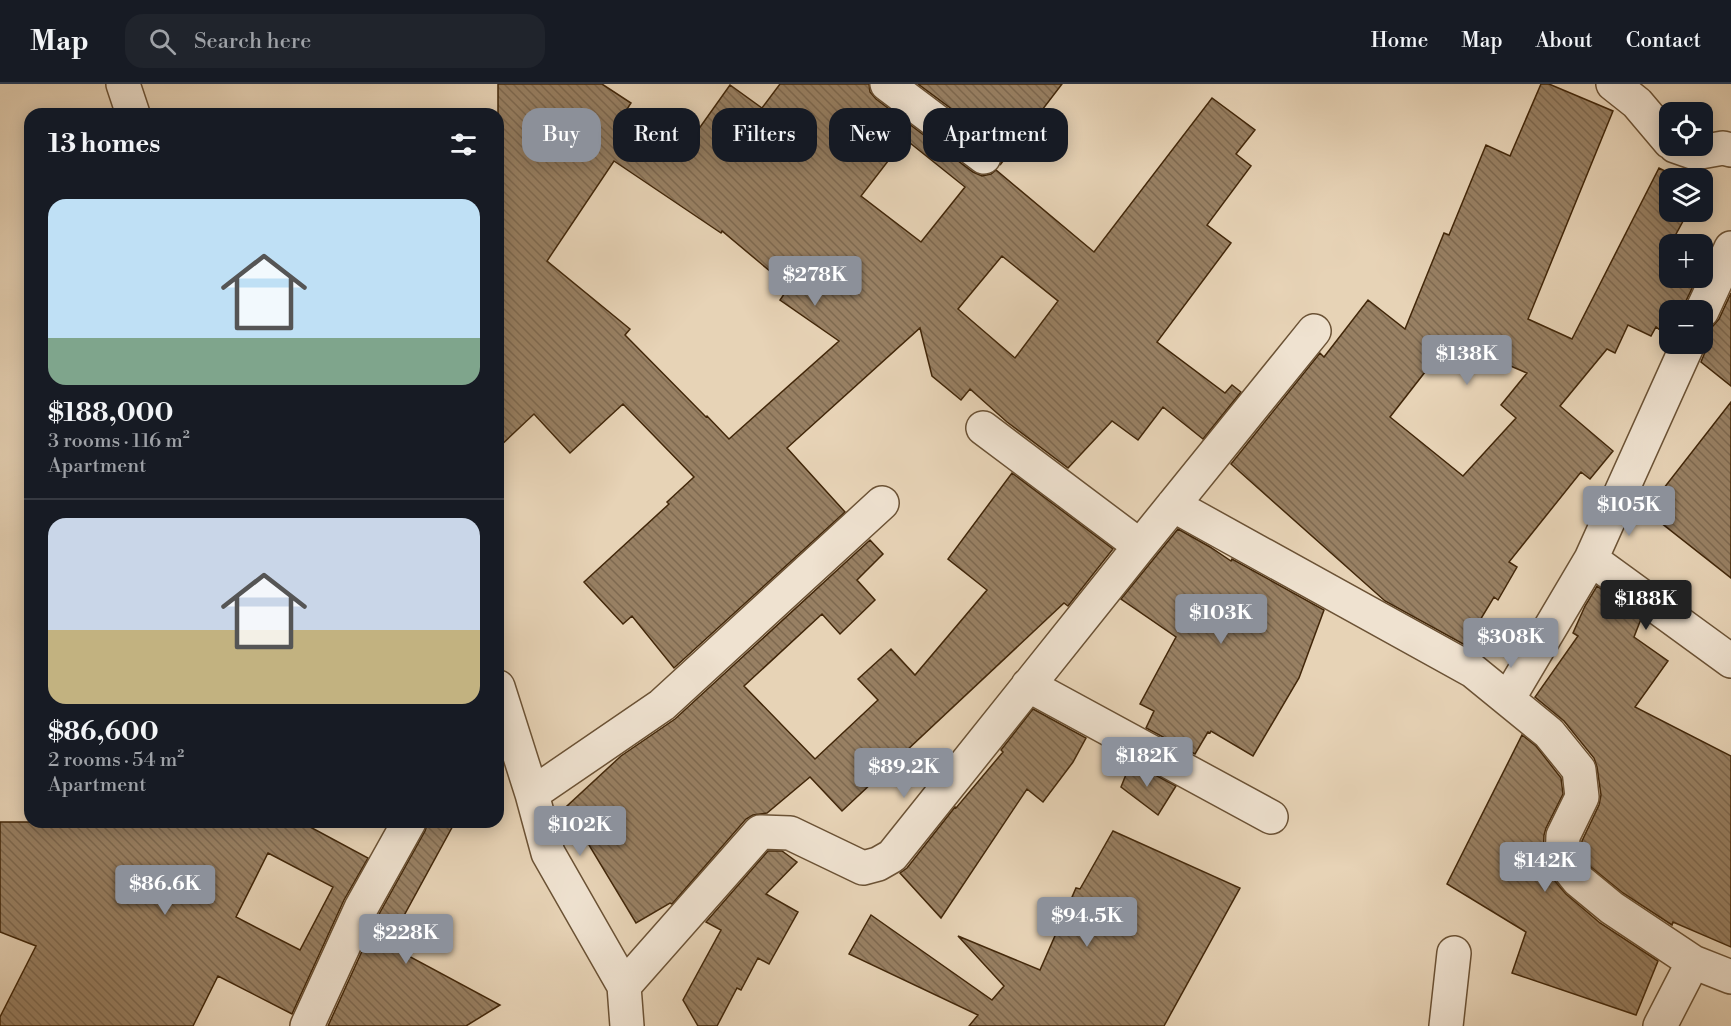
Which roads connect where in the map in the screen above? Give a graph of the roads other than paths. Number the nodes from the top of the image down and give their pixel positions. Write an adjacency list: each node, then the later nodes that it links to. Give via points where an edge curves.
1 (123, 84): 4 (street)
2 (887, 84): 5 (street)
3 (1613, 84): 6 (street, via 1637,103)
4 (131, 108)
5 (923, 111)
6 (1659, 129)
7 (1713, 150): 8 (street)
8 (1731, 150)
9 (1731, 248): 10 (street)
10 (1707, 300)
11 (1314, 331): 15 (street)
12 (1683, 354): 17 (street)
13 (983, 428): 16 (street)
14 (882, 503): 22 (street, via 662,705)
15 (1173, 505): 16 (street); 20 (street, via 1473,671)
16 (1140, 546): 19 (street)
17 (1591, 559): 18 (street); 20 (street)
18 (1731, 661)
19 (1028, 685): 23 (street); 28 (street, via 892,856 863,868 790,833 760,832)
20 (1508, 699): 26 (street, via 1549,733 1579,770 1582,797 1563,836 1562,860 1578,880 1612,908)
21 (504, 709): 22 (street)
22 (532, 794): 28 (street, via 548,853)
23 (1271, 817)
24 (406, 828): 29 (street, via 361,908)
25 (1454, 953): 31 (street)
26 (1692, 962): 27 (street); 32 (street)
27 (1731, 977)
28 (624, 986): 30 (street)
29 (307, 1026)
30 (627, 1026)
31 (1446, 1026)
32 (1660, 1026)

